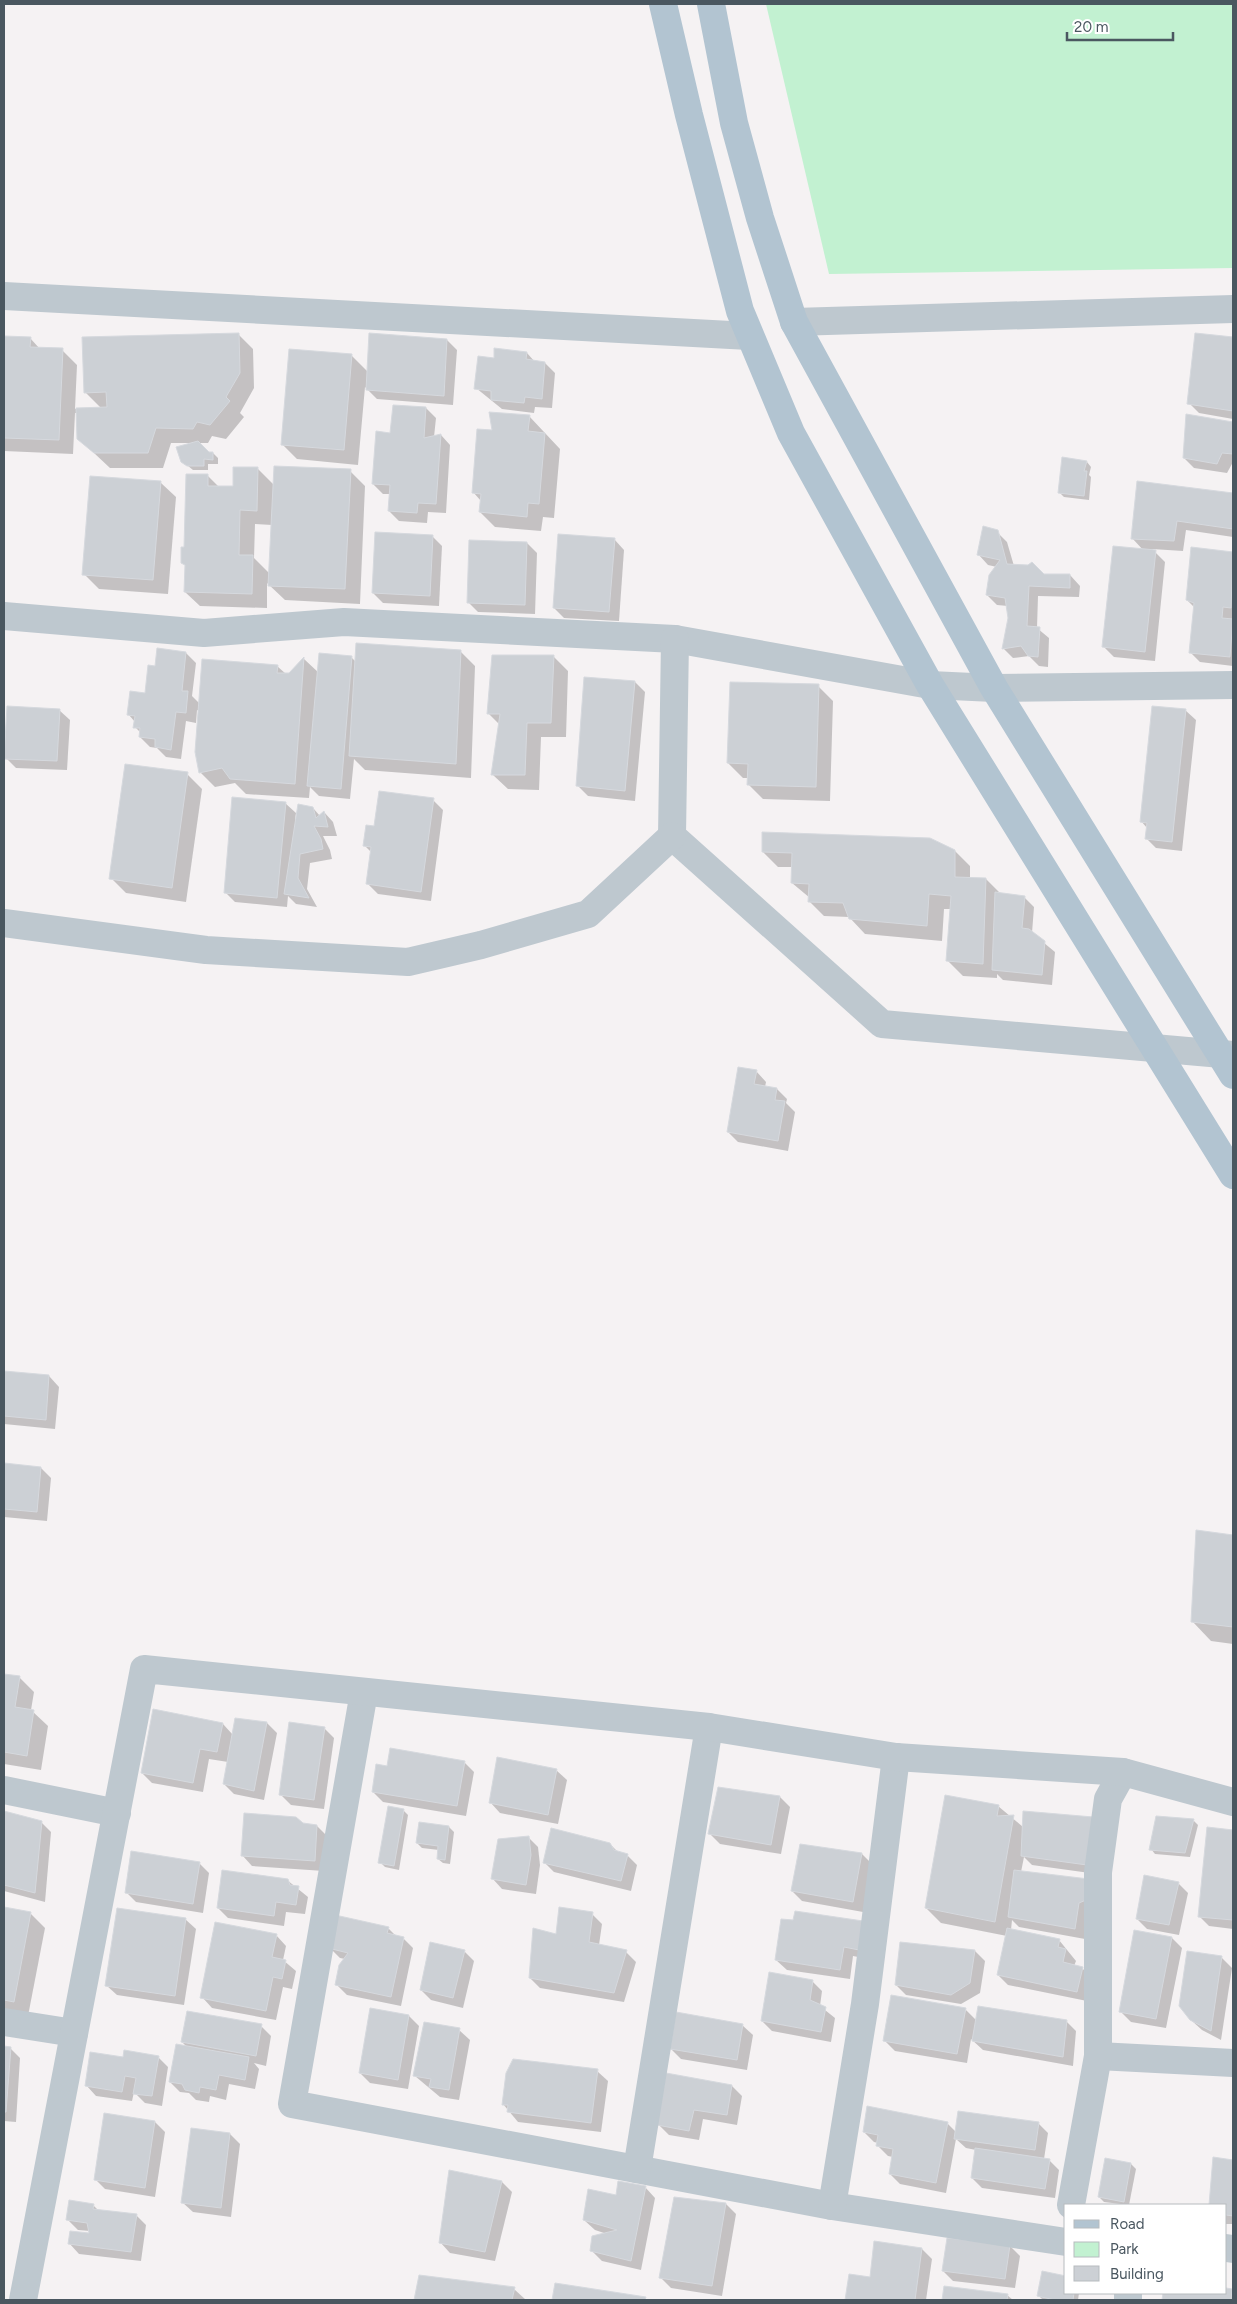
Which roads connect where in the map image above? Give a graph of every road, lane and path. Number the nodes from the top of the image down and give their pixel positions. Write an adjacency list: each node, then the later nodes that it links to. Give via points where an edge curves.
1 (663, 4): 6 (main road, via 689,115)
2 (711, 4): 5 (main road, via 734,123 760,218)
3 (4, 296): 6 (street)
4 (1233, 309): 5 (street)
5 (794, 322): 11 (main road)
6 (749, 336): 9 (main road, via 791,433)
7 (4, 616): 8 (street, via 204,633 344,622)
8 (675, 640): 9 (street); 12 (street)
9 (930, 685): 11 (street); 14 (main road)
10 (1233, 685): 11 (street)
11 (994, 688): 15 (main road)
12 (672, 836): 13 (street, via 588,914 408,962 206,950); 14 (street, via 882,1024)
13 (4, 923)
14 (1155, 1050): 15 (street); 16 (main road)
15 (1229, 1062)
16 (1233, 1176)
17 (364, 1692): 18 (street); 23 (street, via 144,1669); 28 (street, via 292,2104)
18 (709, 1727): 19 (street); 28 (street)
19 (896, 1757): 20 (street); 30 (street, via 865,2004)
20 (1123, 1772): 22 (street); 26 (street, via 1108,1799 1098,1872)
21 (4, 1790): 23 (street)
22 (1233, 1802)
23 (117, 1813): 25 (street)
24 (4, 2022): 25 (street)
25 (74, 2032): 32 (street)
26 (1098, 2056): 27 (street); 29 (street)
27 (1233, 2063)
28 (637, 2169): 30 (street)
29 (1071, 2204)
30 (832, 2206): 31 (street)
31 (1064, 2239)
32 (18, 2284)

